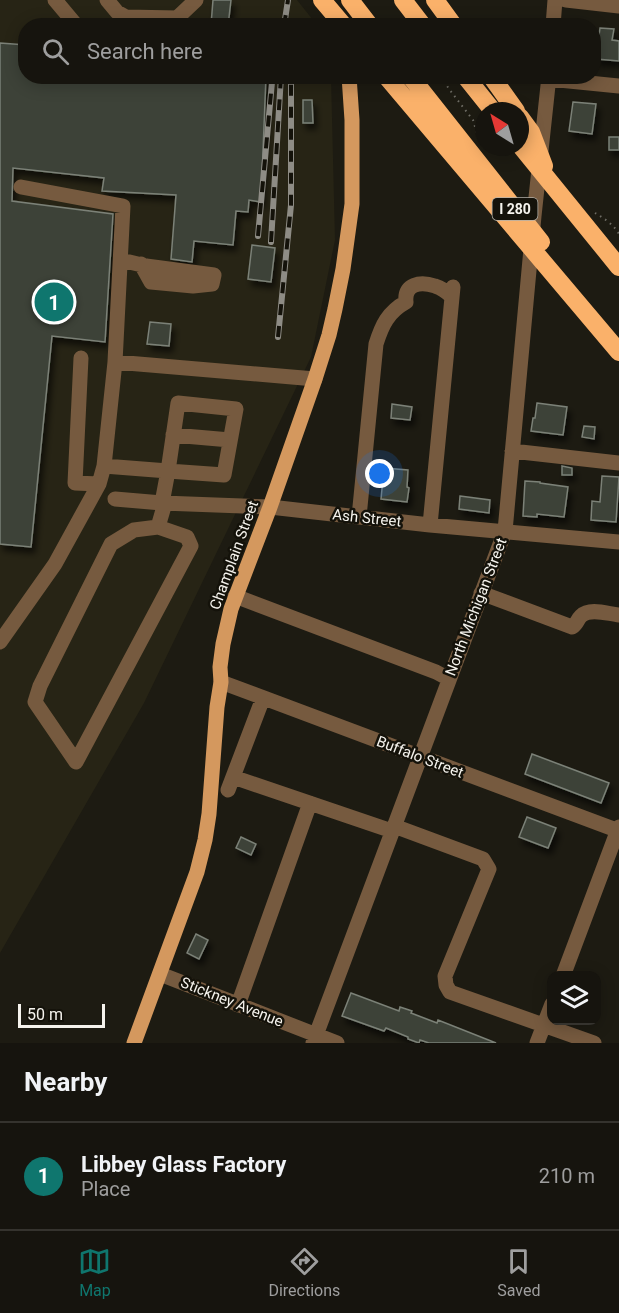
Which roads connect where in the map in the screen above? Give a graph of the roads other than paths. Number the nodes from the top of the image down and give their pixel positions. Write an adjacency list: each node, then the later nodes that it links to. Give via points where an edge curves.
1 (55, 0): 12 (street)
2 (107, 0): 13 (street, via 117,12)
3 (196, 0): 14 (street)
4 (322, 0): 15 (highway)
5 (344, 0): 16 (main road)
6 (350, 0): 17 (highway)
7 (403, 0): 18 (highway)
8 (435, 0): 19 (highway)
9 (555, 0): 20 (street)
10 (566, 0): 11 (street)
11 (619, 6)
12 (70, 18)
13 (135, 18)
14 (176, 18)
15 (338, 18)
16 (345, 18)
17 (364, 18)
18 (417, 18)
19 (448, 18)
20 (554, 18)
21 (350, 84): 42 (main road, Champlain Street, via 352,204 335,309)
22 (393, 84): 39 (highway, bridge)
23 (416, 84): 38 (highway, I 280, bridge)
24 (471, 84): 29 (highway)
25 (497, 84): 30 (highway)
26 (548, 84): 45 (street, North Michigan Street)
27 (601, 84): 28 (street)
28 (619, 86)
29 (486, 102)
30 (510, 102)
31 (529, 129): 33 (highway, bridge)
32 (529, 156): 33 (highway, I 280, bridge)
33 (550, 182): 37 (highway, I 280, bridge)
34 (21, 187): 35 (street, via 123,206)
35 (121, 260): 36 (street); 41 (street)
36 (141, 264)
37 (619, 267)
38 (619, 341)
39 (619, 352)
40 (81, 358): 49 (street, via 75,483)
41 (115, 362): 42 (street); 47 (street)
42 (315, 379): 52 (main road, Champlain Street)
43 (173, 435): 44 (street); 44 (street, via 178,403 236,409); 48 (street)
44 (231, 440): 48 (street, via 224,475)
45 (512, 452): 46 (street); 56 (street, North Michigan Street)
46 (619, 463)
47 (104, 466): 48 (street); 49 (street)
48 (168, 471): 51 (street)
49 (99, 484): 61 (street, via 56,564)
50 (115, 499): 51 (street, Ash Street)
51 (163, 503): 52 (street, Ash Street); 55 (street)
52 (270, 507): 53 (street, Ash Street); 59 (main road, Champlain Street)
53 (359, 517): 54 (street, Ash Street); 54 (street, via 381,326 406,302 409,289 416,284 436,286 453,290)
54 (430, 525): 56 (street, Ash Street)
55 (158, 528): 55 (street, via 134,530 111,544 40,686 35,702 76,762 191,546 187,537)
56 (505, 531): 57 (street, Ash Street); 58 (street, North Michigan Street)
57 (619, 542)
58 (482, 593): 60 (street, via 572,627 590,611); 62 (street, North Michigan Street)
59 (236, 596): 62 (street); 63 (main road, Champlain Street, via 223,644)
60 (619, 615)
61 (0, 642)
62 (449, 679): 65 (street, North Michigan Street)
63 (221, 682): 64 (street, Buffalo Street); 70 (main road, Champlain Street, via 204,840 197,873)
64 (263, 698): 65 (street, Buffalo Street); 66 (street, via 230,783)
65 (420, 756): 67 (street, North Michigan Street); 68 (street, Buffalo Street)
66 (310, 803): 67 (street); 71 (street)
67 (393, 829): 73 (street, via 483,859 489,869 445,976 450,992); 74 (street, North Michigan Street)
68 (619, 830): 69 (street)
69 (564, 971)
70 (160, 974): 71 (street, Stickney Avenue); 75 (main road, Champlain Street)
71 (238, 1005): 74 (street, Stickney Avenue)
72 (547, 1018): 73 (street)
73 (544, 1025): 77 (street); 78 (street)
74 (315, 1039): 76 (street, Stickney Avenue)
75 (134, 1043)
76 (337, 1043)
77 (537, 1043)
78 (594, 1043)

